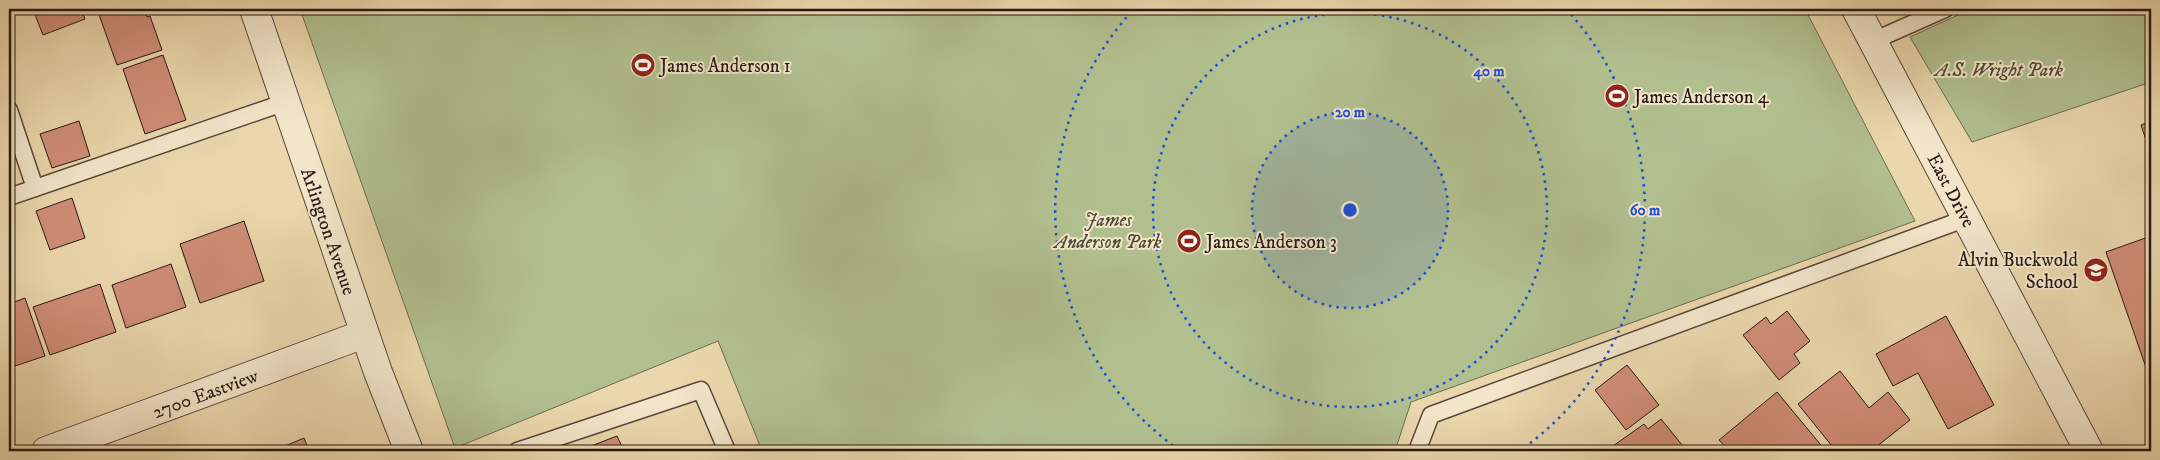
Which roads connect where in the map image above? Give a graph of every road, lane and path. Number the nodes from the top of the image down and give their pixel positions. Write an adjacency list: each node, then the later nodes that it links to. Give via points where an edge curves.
1 (254, 9): 5 (street, Arlington Avenue)
2 (1856, 9): 4 (street, East Drive)
3 (1945, 9): 4 (lane)
4 (1873, 42): 9 (street, East Drive)
5 (286, 102): 7 (lane); 10 (street, Arlington Avenue)
6 (9, 110): 7 (lane)
7 (35, 188): 8 (lane)
8 (9, 197)
9 (1968, 218): 15 (lane, via 1431,415); 16 (street, East Drive)
10 (364, 334): 11 (street, 2700 Eastview); 12 (street, Arlington Avenue)
11 (46, 451)
12 (409, 451)
13 (517, 451): 14 (lane, via 701,390)
14 (727, 451)
15 (1417, 451)
16 (2089, 451)

